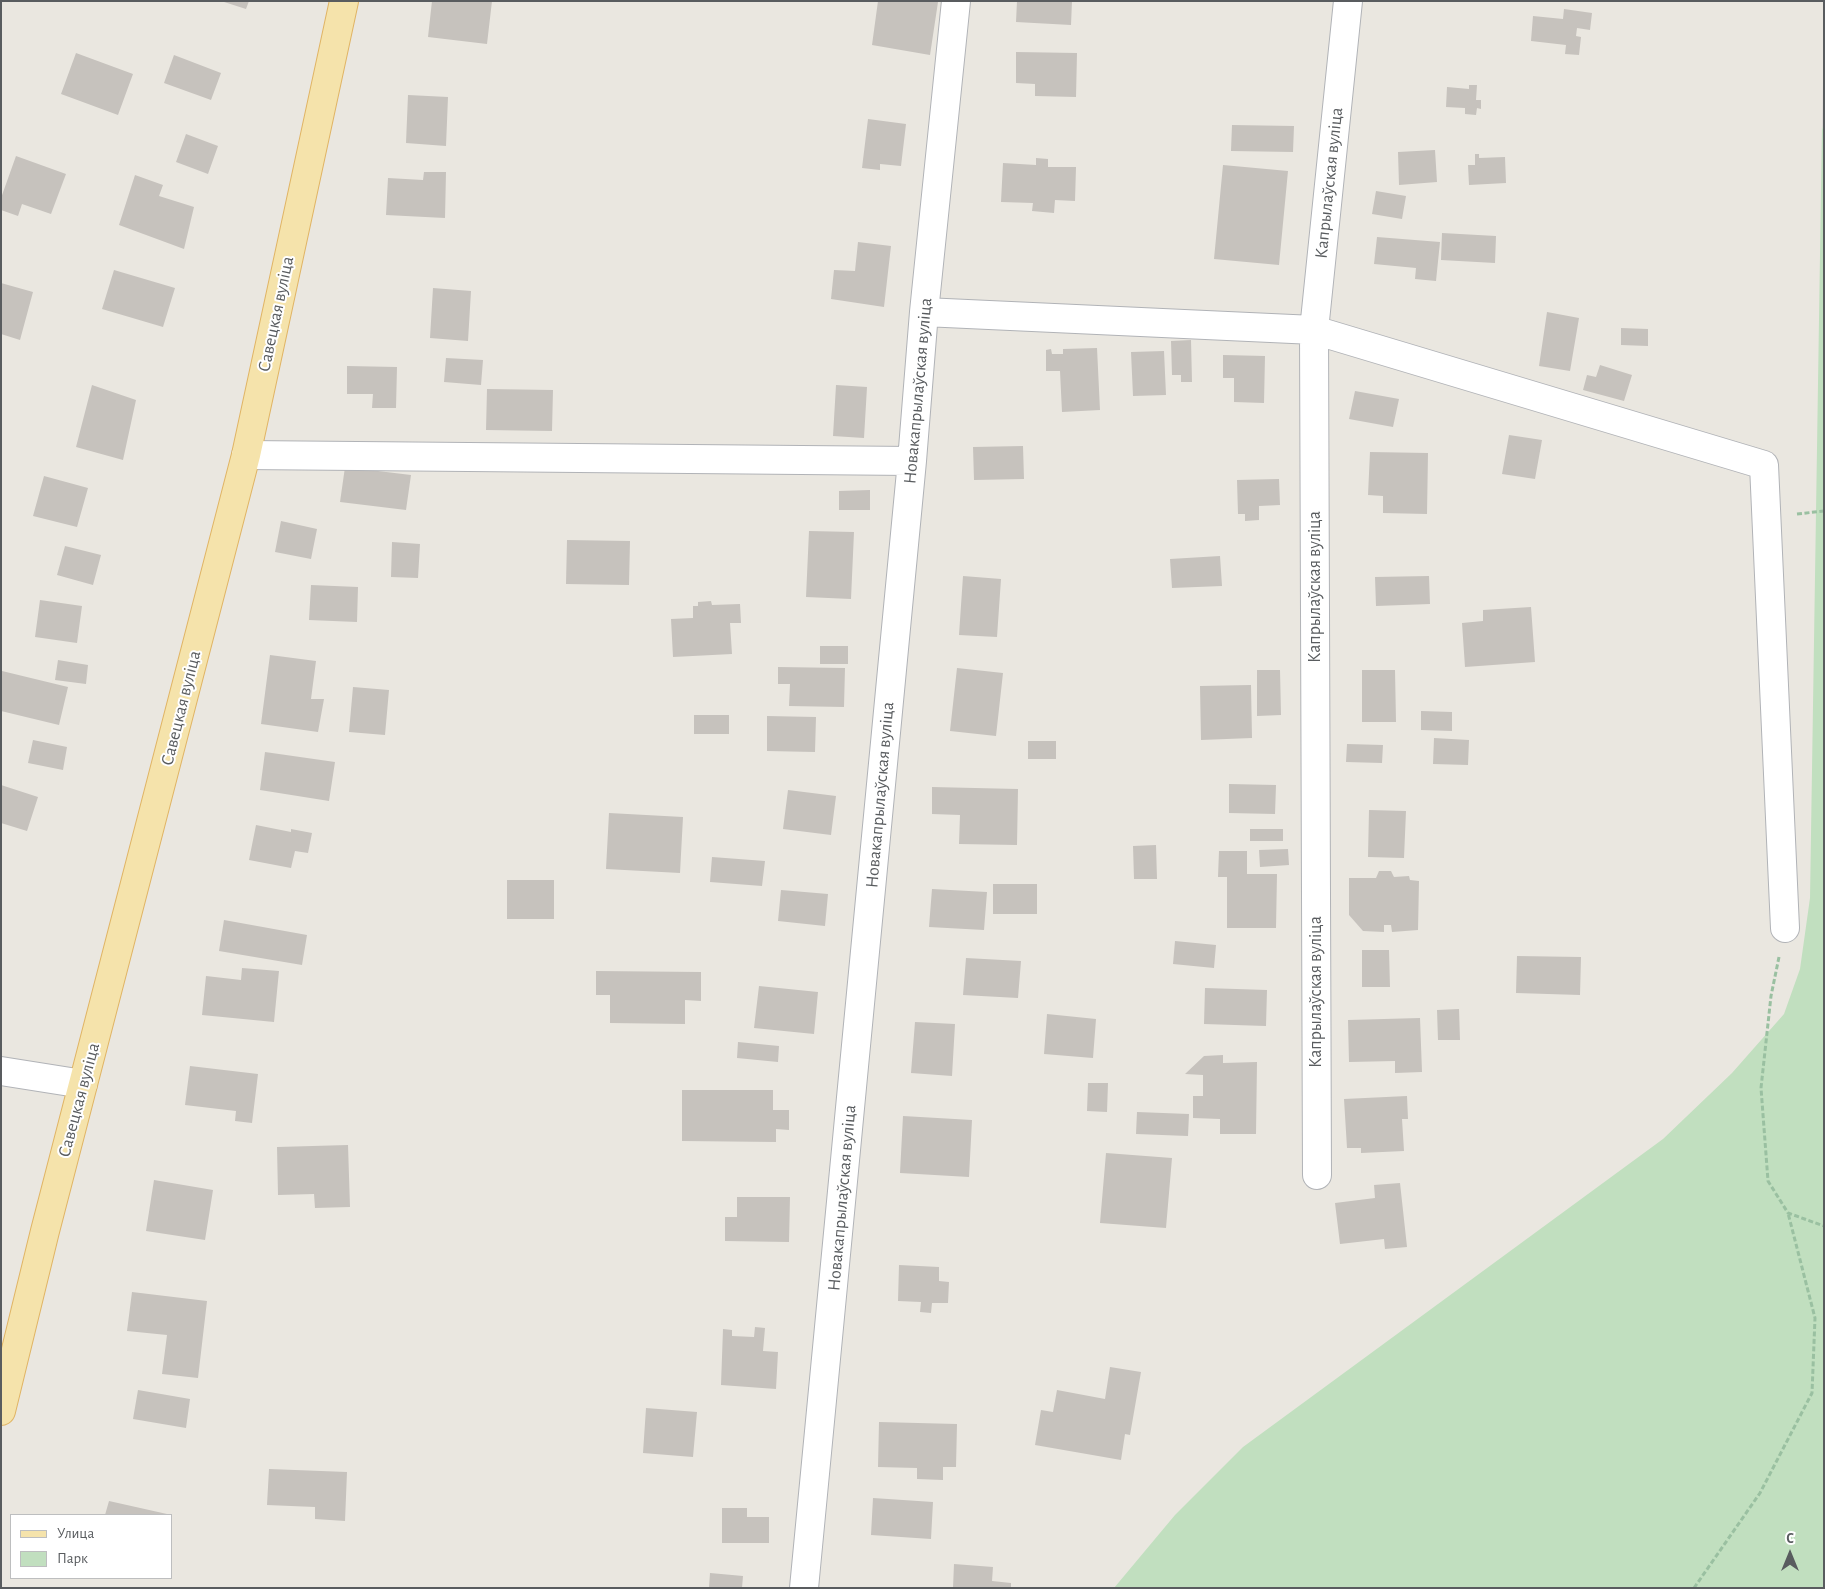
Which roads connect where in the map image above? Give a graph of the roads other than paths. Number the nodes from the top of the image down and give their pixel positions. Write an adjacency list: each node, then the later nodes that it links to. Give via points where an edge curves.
1 (344, 1): 6 (main road, Савецкая вуліца)
2 (956, 1): 4 (street, Новакапрылаўская вуліца)
3 (1348, 1): 5 (street, Капрылаўская вуліца)
4 (924, 312): 5 (street); 7 (street, Новакапрылаўская вуліца)
5 (1314, 330): 8 (street, via 1764,465); 11 (street, Капрылаўская вуліца)
6 (246, 456): 7 (street); 10 (main road, Савецкая вуліца)
7 (912, 461): 13 (street, Новакапрылаўская вуліца)
8 (1785, 928)
9 (1, 1071): 10 (street)
10 (83, 1084): 12 (main road, Савецкая вуліца)
11 (1317, 1175)
12 (1, 1411)
13 (804, 1588)

